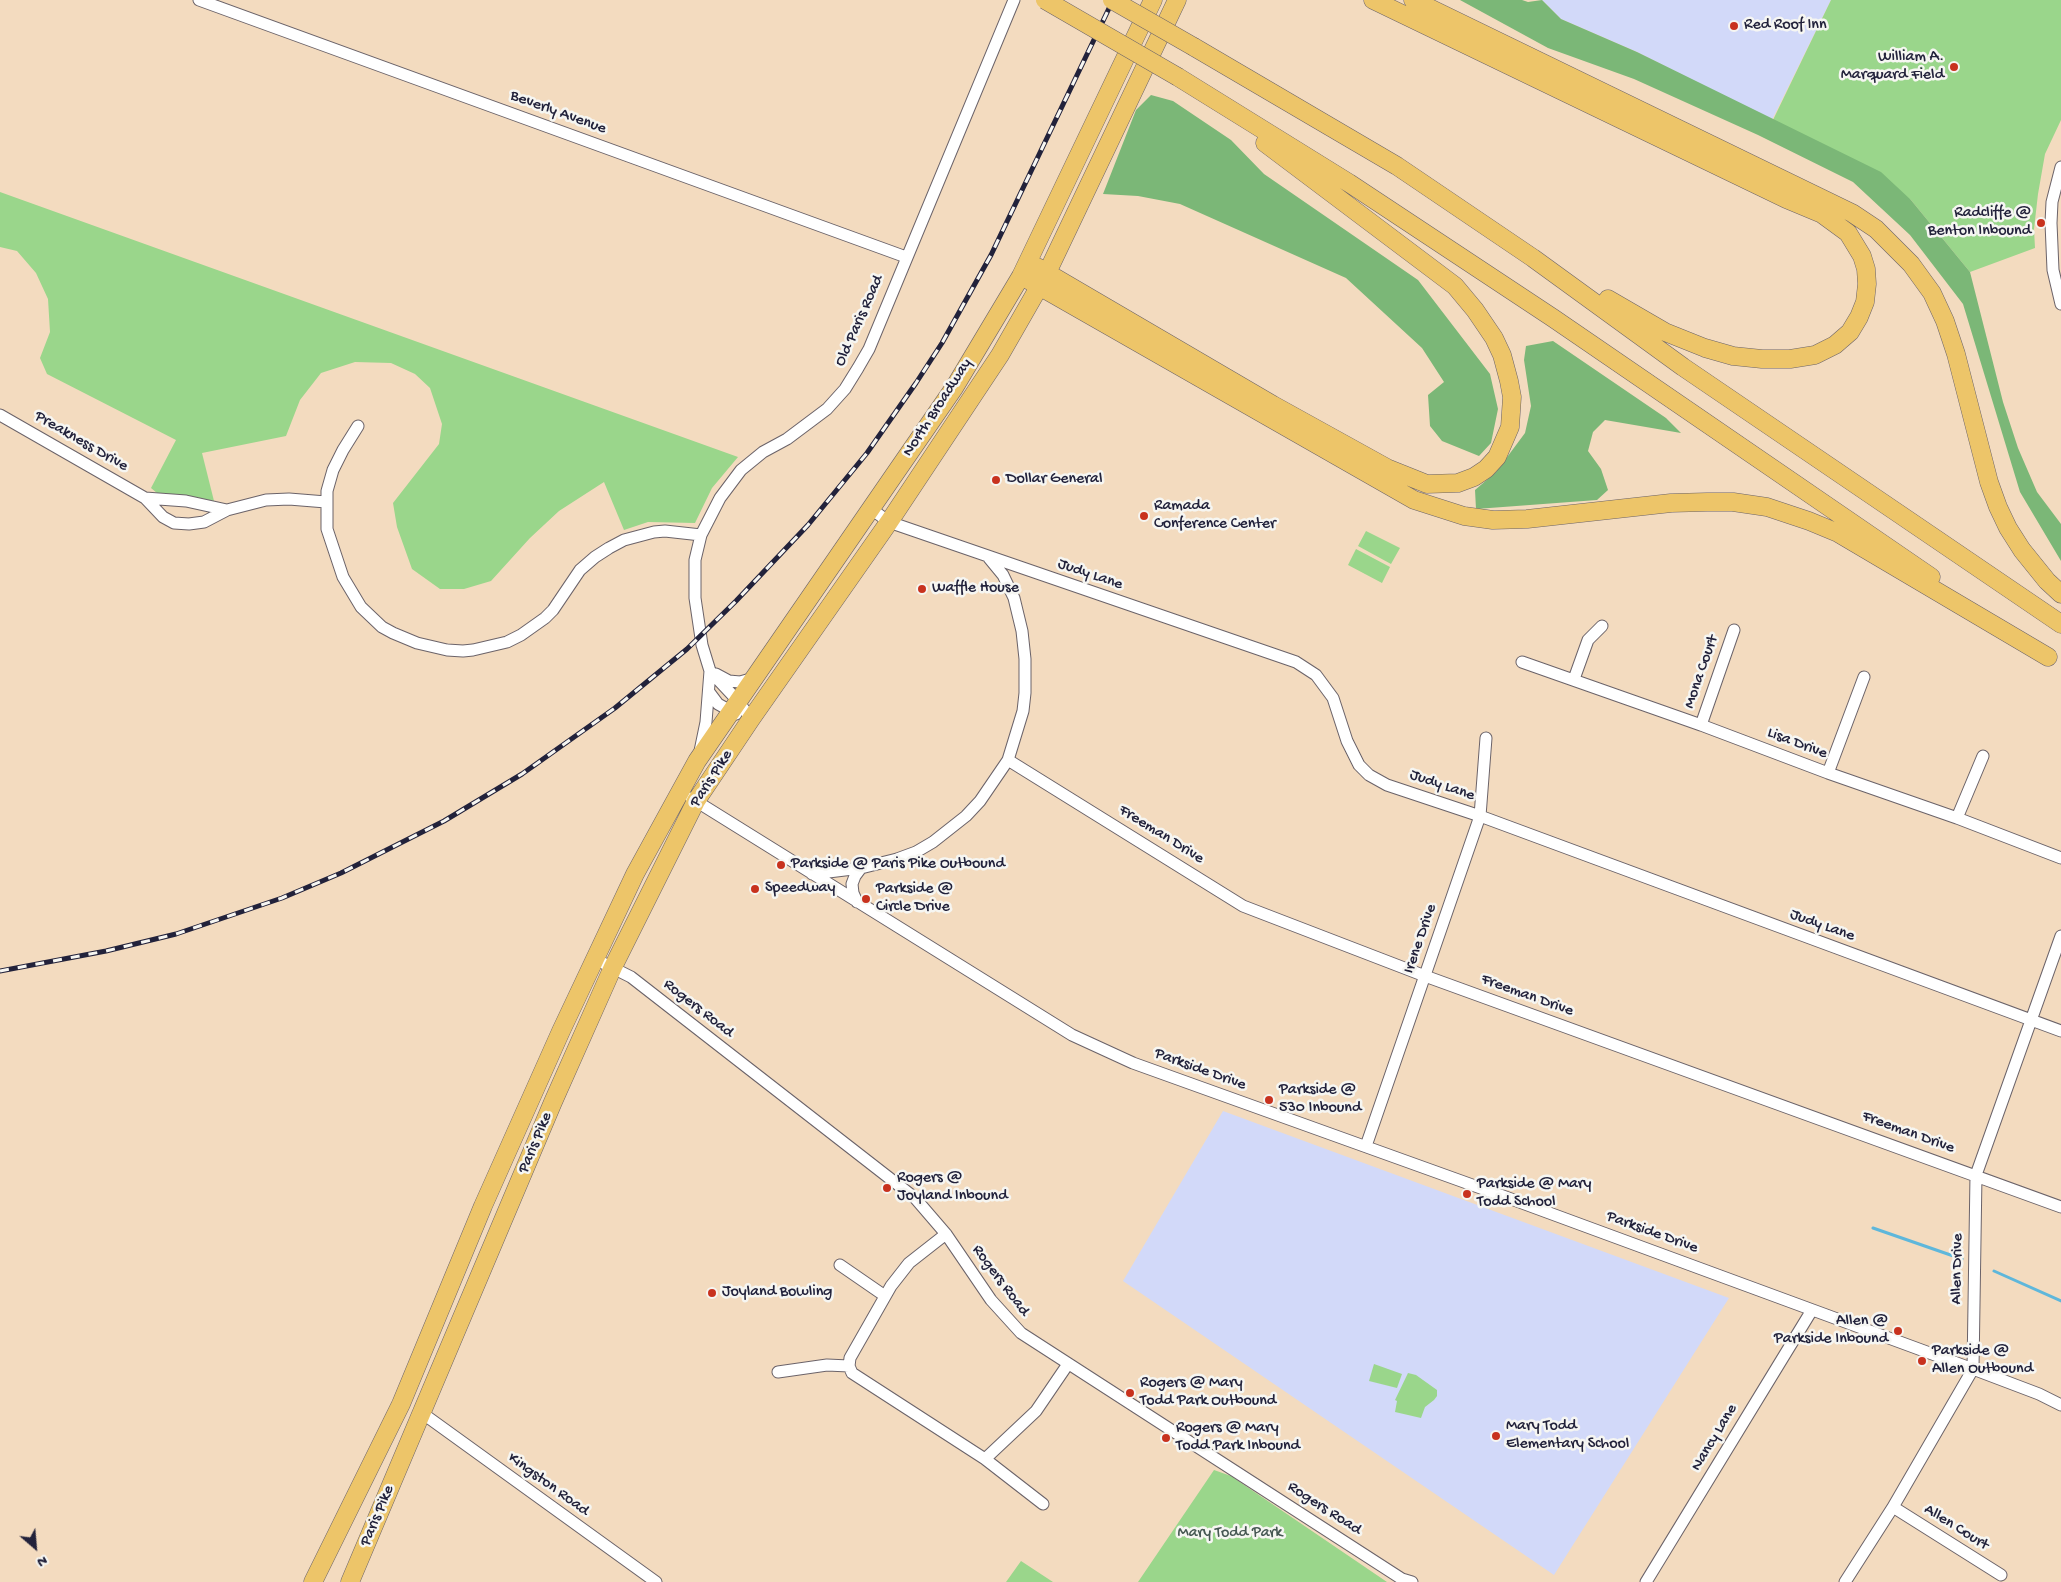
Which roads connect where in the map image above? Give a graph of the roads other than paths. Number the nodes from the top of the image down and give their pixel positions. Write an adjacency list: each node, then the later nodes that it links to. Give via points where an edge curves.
1 (199, 0): 11 (street, Beverly Avenue)
2 (1014, 0): 11 (street, Old Paris Road)
3 (1045, 0): 9 (highway, bridge)
4 (1112, 0): 12 (highway, bridge, via 1373,152)
5 (1154, 0): 13 (highway, North Broadway)
6 (1176, 0): 14 (highway, North Broadway)
7 (1373, 0): 12 (highway, via 1822,214 1848,233 1866,269 1867,284 1859,317 1850,332 1835,345 1815,355 1762,359 1733,356 1665,332)
8 (1412, 0): 25 (highway, via 1852,212 1876,229 1911,264 1932,293 1956,354 1998,506 2022,550)
9 (1212, 98): 14 (highway, via 1257,137 1455,286 1476,310 1502,355 1512,397 1510,427 1497,457 1486,469 1458,483 1427,484 1412,479); 30 (highway, via 1349,183 1545,313)
10 (2061, 167): 15 (street, via 2050,223)
11 (906, 257): 23 (street, Old Paris Road, via 869,349 845,389 807,425 763,452 742,470 720,498)
12 (1533, 258): 26 (highway, via 1683,367)
13 (1025, 269): 14 (highway); 20 (highway, North Broadway, via 954,388)
14 (1043, 279): 22 (highway, North Broadway, via 982,384); 30 (highway, via 1414,500 1464,516 1493,520 1698,502 1733,502 1767,507 1838,533)
15 (2061, 304)
16 (0, 415): 18 (street, Preakness Drive)
17 (358, 426): 19 (street, via 334,470)
18 (145, 498): 21 (street, Preakness Drive, via 186,501); 21 (street, Preakness Drive, via 164,518 174,522 204,522)
19 (326, 502): 21 (street, Preakness Drive, via 266,500); 23 (street, via 327,529 337,564 361,607 393,633 447,650 473,650 522,635 553,610 584,566 624,540 660,531)
20 (870, 508): 22 (street, Judy Lane); 33 (highway, North Broadway)
21 (226, 510)
22 (889, 522): 24 (street, Judy Lane); 37 (highway, North Broadway)
23 (701, 535): 31 (street, Old Paris Road, via 695,560 695,598 702,645)
24 (989, 558): 41 (street, via 1003,575 1014,598 1025,659 1022,712); 46 (street, Judy Lane, via 1296,662 1316,676 1333,698 1347,741 1359,765 1369,775 1387,785)
25 (2061, 594)
26 (2061, 624)
27 (1602, 626): 34 (street, via 1588,640)
28 (1734, 630): 38 (street, Mona Court)
29 (1522, 662): 34 (street, Lisa Drive)
30 (2055, 662)
31 (710, 671): 33 (street, via 728,682); 35 (street, Old Paris Road); 36 (street, Old Paris Road)
32 (1864, 677): 43 (street)
33 (754, 678): 36 (highway, North Broadway)
34 (1574, 679): 38 (street, Lisa Drive)
35 (709, 692): 36 (street, via 718,704); 42 (street, Old Paris Road)
36 (734, 707): 37 (street); 42 (highway, North Broadway)
37 (751, 719): 45 (highway, Paris Pike)
38 (1701, 725): 43 (street, Lisa Drive)
39 (1486, 738): 46 (street, Irene Drive)
40 (1983, 756): 47 (street)
41 (1008, 760): 49 (street, via 980,801 951,829 916,852); 55 (street, Freeman Drive, via 1243,906)
42 (698, 761): 44 (highway, North Broadway)
43 (1828, 774): 47 (street, Lisa Drive)
44 (681, 792): 45 (street, Parkside Drive); 53 (highway, Paris Pike, via 635,874)
45 (696, 801): 50 (street, Parkside Drive); 54 (highway, Paris Pike)
46 (1480, 816): 55 (street, Irene Drive); 56 (street, Judy Lane)
47 (1957, 818): 48 (street, Lisa Drive)
48 (2061, 858)
49 (861, 868): 50 (street); 51 (street, via 852,884)
50 (812, 874): 51 (street, Parkside Drive)
51 (857, 902): 58 (street, Parkside Drive, via 1072,1035 1133,1063)
52 (2061, 936): 56 (street, Allen Drive)
53 (595, 959): 54 (street, Rogers Road); 69 (highway, Paris Pike, via 483,1206)
54 (613, 967): 61 (street, Rogers Road, via 632,977 915,1198); 71 (highway, Paris Pike)
55 (1425, 976): 58 (street, Irene Drive); 59 (street, Freeman Drive)
56 (2032, 1020): 57 (street, Judy Lane); 59 (street, Allen Drive)
57 (2061, 1031)
58 (1366, 1146): 64 (street, Parkside Drive)
59 (1976, 1175): 60 (street, Freeman Drive); 67 (street, Allen Drive)
60 (2061, 1206)
61 (946, 1234): 63 (street, via 909,1263); 65 (street, Rogers Road, via 1013,1326)
62 (840, 1265): 63 (street)
63 (885, 1296): 66 (street, via 850,1358)
64 (1812, 1310): 67 (street, Parkside Drive); 80 (street, Nancy Lane)
65 (1068, 1364): 72 (street, via 1036,1411); 79 (street, Rogers Road, via 1402,1579)
66 (849, 1366): 68 (street, via 827,1365); 72 (street, via 852,1373)
67 (1973, 1369): 70 (street, Parkside Drive); 74 (street, Allen Drive)
68 (778, 1372)
69 (401, 1404): 71 (highway); 76 (highway, Paris Pike)
70 (2061, 1405)
71 (422, 1413): 77 (highway, Paris Pike); 78 (street, Kingston Road)
72 (985, 1459): 73 (street)
73 (1043, 1504)
74 (1893, 1507): 75 (street, Allen Court); 81 (street, Allen Drive)
75 (2001, 1575)
76 (313, 1582)
77 (350, 1582)
78 (656, 1582)
79 (1412, 1582)
80 (1646, 1582)
81 (1845, 1582)

